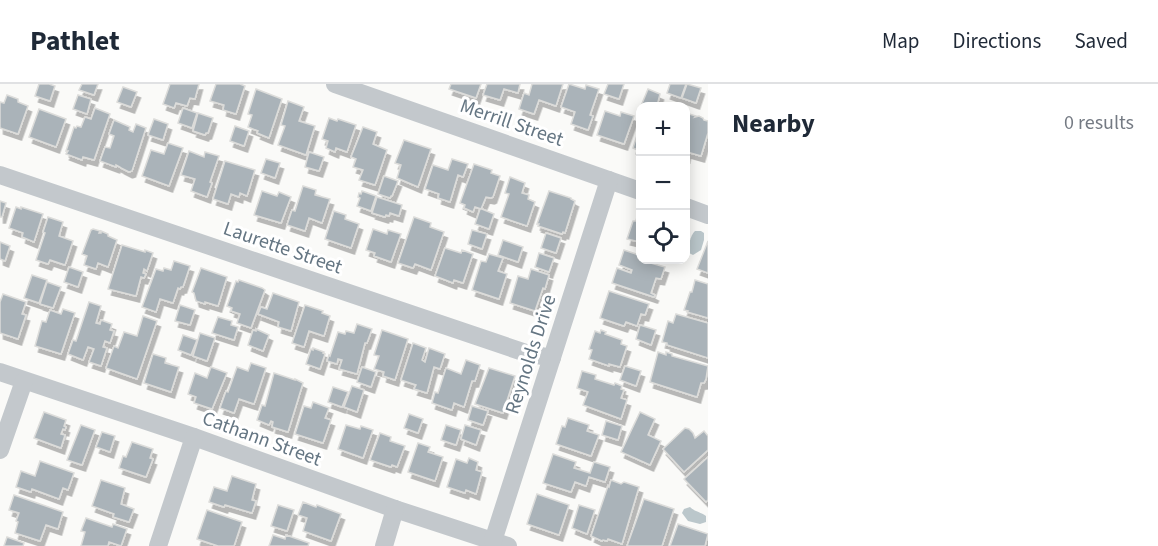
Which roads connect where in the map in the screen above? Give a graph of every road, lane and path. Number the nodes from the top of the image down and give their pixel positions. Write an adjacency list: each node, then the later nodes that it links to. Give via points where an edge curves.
1 (335, 84): 3 (street, Merrill Street)
2 (0, 175): 7 (street, Laurette Street, via 526,353)
3 (609, 180): 4 (street, Merrill Street); 7 (street, Reynolds Drive)
4 (636, 190)
5 (690, 208): 6 (street)
6 (708, 215)
7 (552, 358): 13 (street, Reynolds Drive)
8 (0, 372): 9 (street, Cathann Street)
9 (24, 381): 10 (street, Cathann Street); 11 (street)
10 (194, 437): 12 (street, Cathann Street); 14 (street)
11 (0, 450)
12 (396, 509): 13 (street, Cathann Street); 15 (street)
13 (501, 543)
14 (158, 546)
15 (384, 546)

